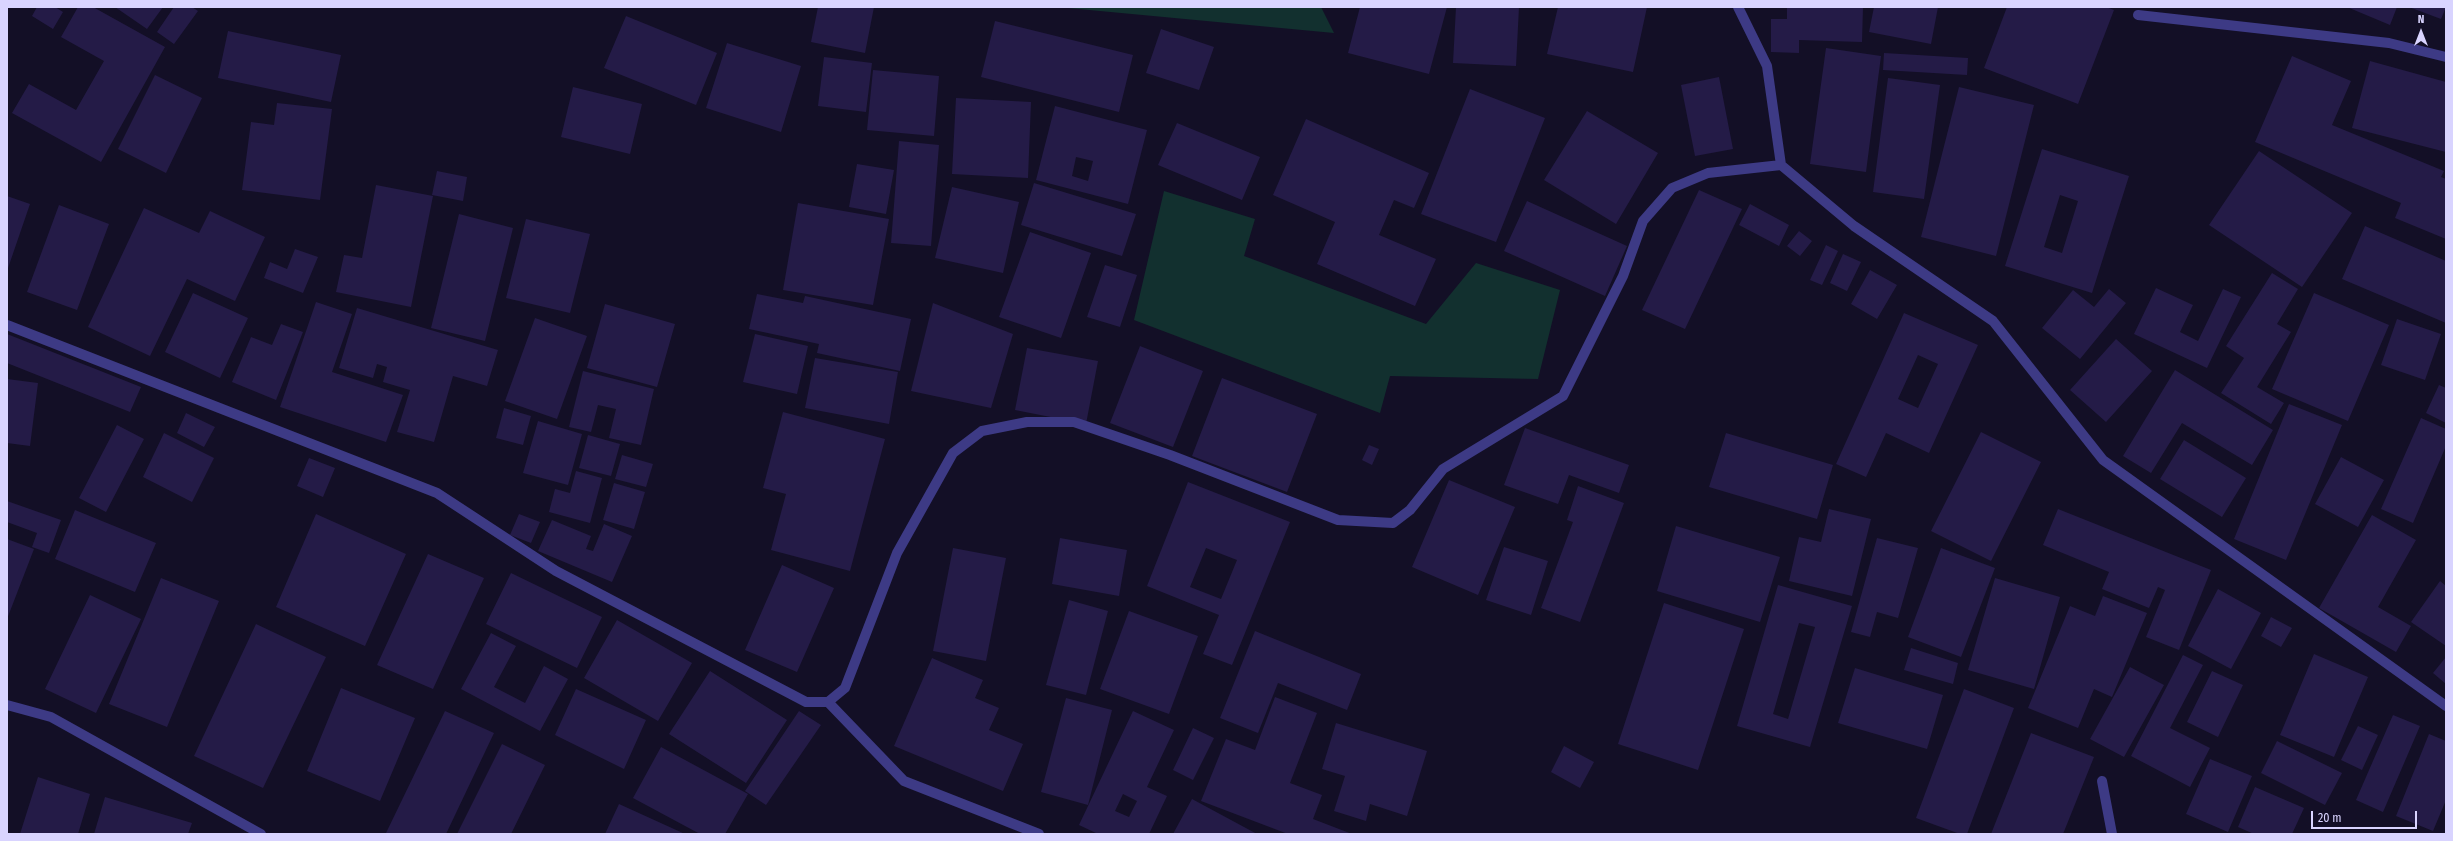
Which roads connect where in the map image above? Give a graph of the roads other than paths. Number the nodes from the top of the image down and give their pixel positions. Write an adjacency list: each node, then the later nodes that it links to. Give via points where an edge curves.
1 (1739, 8): 4 (street, via 1767,66)
2 (2138, 15): 3 (street, via 2389,43)
3 (2446, 57)
4 (1781, 165): 6 (street, via 1708,173 1672,188 1643,221 1623,276 1563,396 1443,469 1410,510 1393,523 1338,520 1170,455 1074,422 1027,422 982,431 953,453 897,553 846,688); 8 (street, via 1854,226 1993,321 2103,460)
5 (7, 324): 6 (street, via 437,493 556,571 806,702)
6 (828, 702): 11 (street, via 904,781)
7 (7, 705): 10 (street, via 51,717)
8 (2446, 706)
9 (2102, 781): 12 (street)
10 (260, 834)
11 (1039, 834)
12 (2112, 834)

